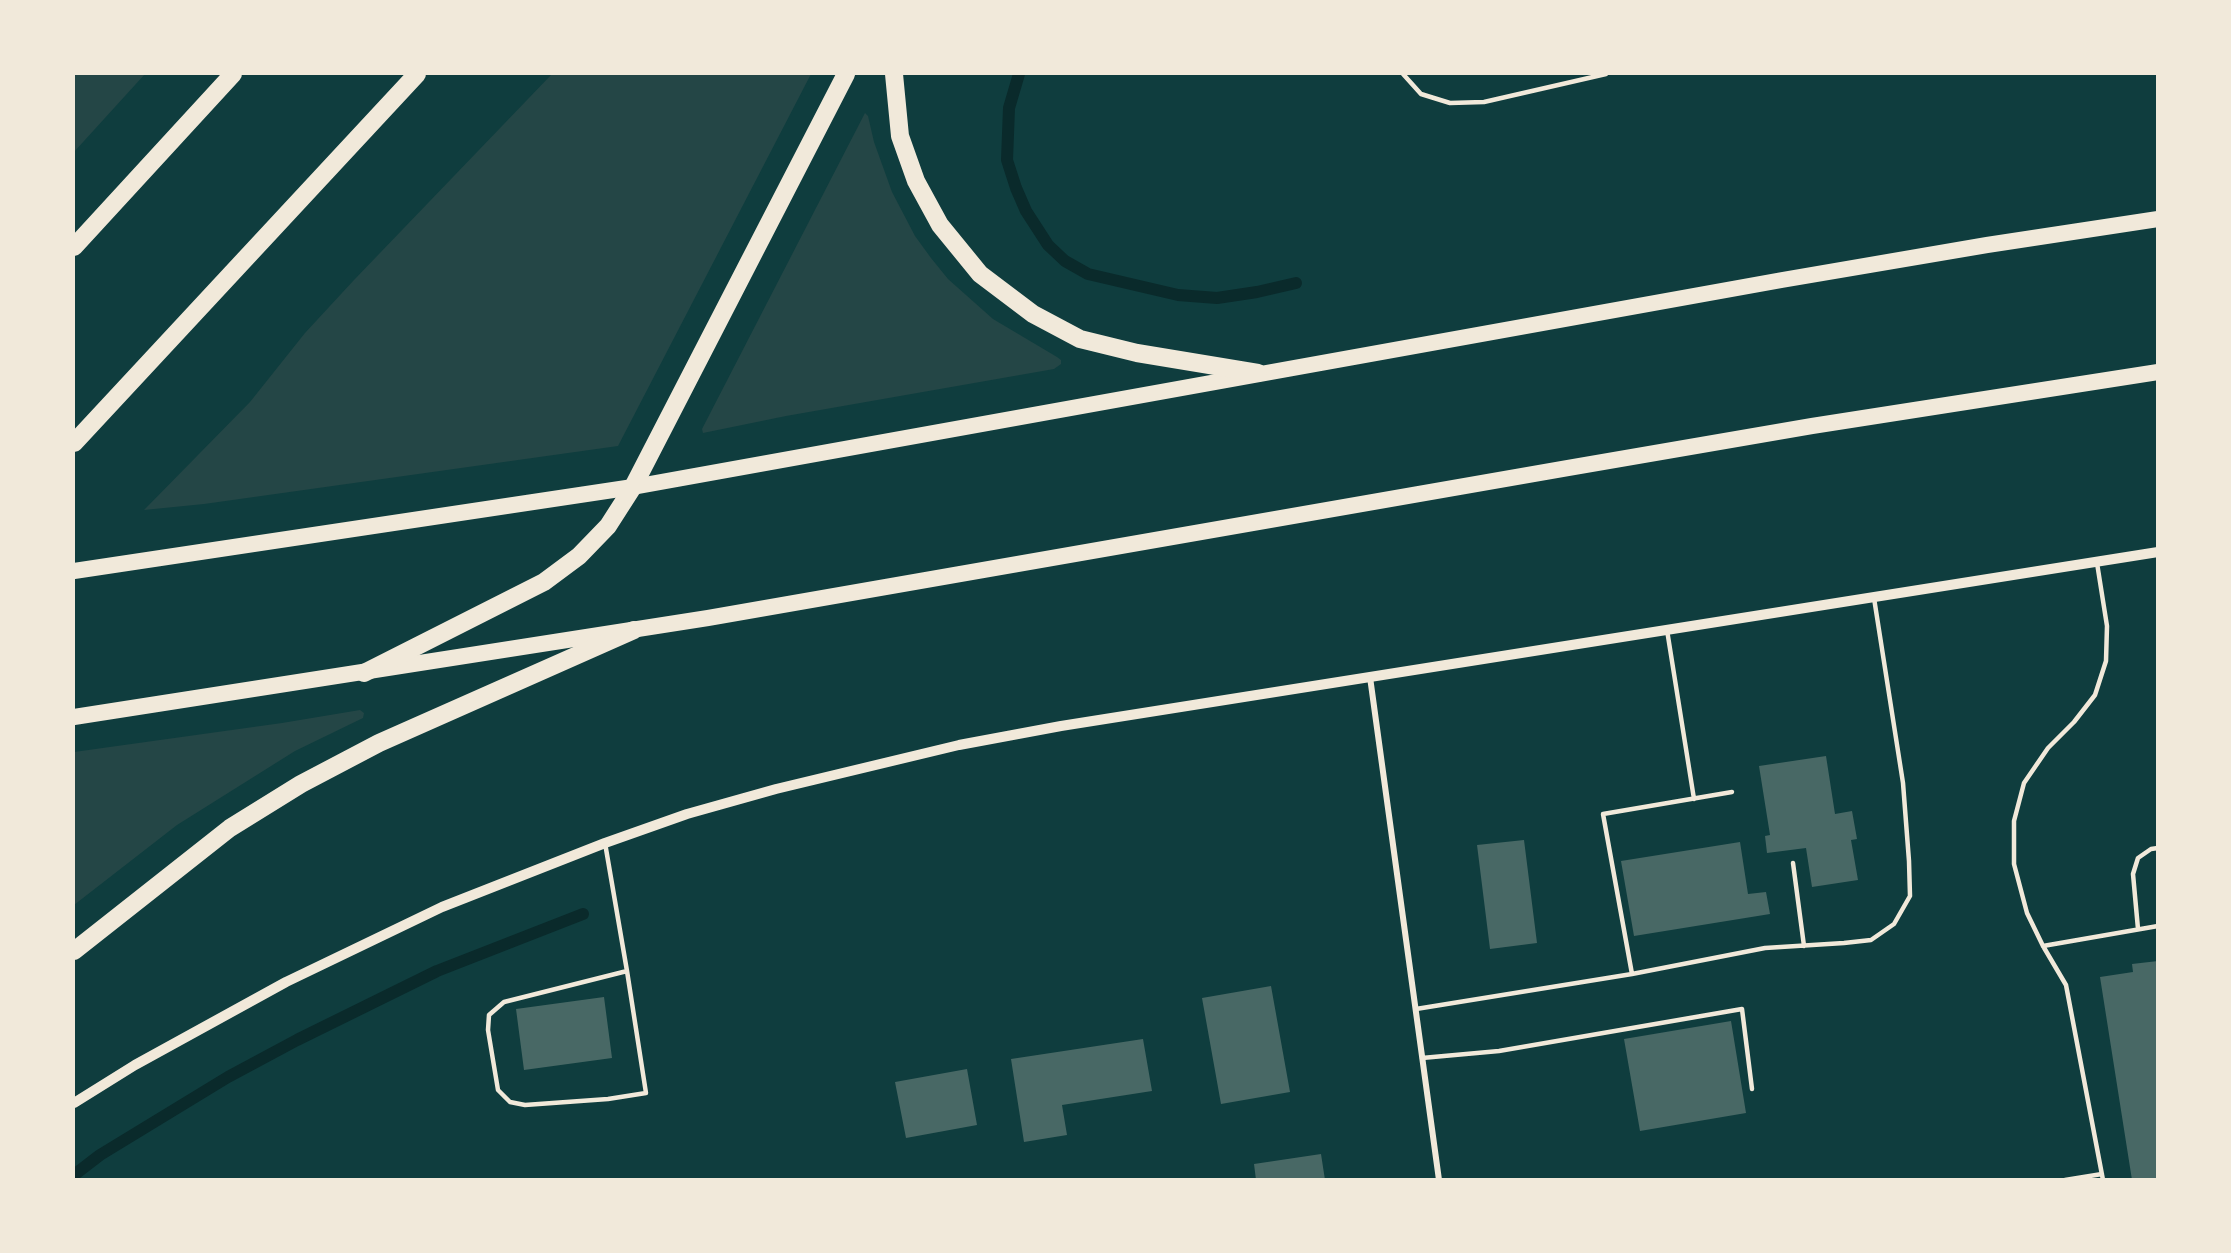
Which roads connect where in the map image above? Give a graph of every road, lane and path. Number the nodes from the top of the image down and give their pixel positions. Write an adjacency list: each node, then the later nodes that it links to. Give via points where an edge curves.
1 (233, 74): 8 (highway)
2 (417, 74): 11 (highway)
3 (846, 74): 12 (highway)
4 (894, 74): 10 (highway, via 900,136 916,182 940,225 980,274 1033,314 1080,339 1137,353)
5 (1403, 74): 6 (lane, via 1422,94 1450,103 1484,102)
6 (1606, 74)
7 (2157, 219): 10 (highway, via 1782,280)
8 (74, 247)
9 (2157, 372): 17 (highway, via 1754,436)
10 (1258, 373): 12 (highway)
11 (74, 443)
12 (633, 487): 15 (highway); 19 (highway, via 608,526 579,556 544,582)
13 (2157, 552): 14 (street)
14 (2096, 560): 16 (street); 30 (lane, via 2107,626 2106,661 2095,695 2048,748 2024,783 2014,821 2014,864 2028,913)
15 (74, 571)
16 (1873, 597): 18 (street); 29 (lane, via 1903,783 1910,896 1894,924 1871,940)
17 (634, 630): 19 (highway); 31 (highway, via 379,743 301,784 231,828)
18 (1667, 630): 20 (street); 23 (lane)
19 (364, 673): 21 (highway)
20 (1370, 677): 24 (street, via 959,745 776,789); 34 (street)
21 (74, 717)
22 (1732, 792): 23 (lane)
23 (1694, 799): 33 (lane, via 1603,814)
24 (605, 843): 32 (lane); 37 (street, via 442,907 363,943 210,1023)
25 (2157, 848): 28 (lane, via 2138,858 2133,874)
26 (1793, 863): 29 (lane)
27 (2157, 926): 28 (lane)
28 (2138, 928): 30 (lane)
29 (1804, 946): 33 (lane, via 1766,948)
30 (2043, 946): 38 (lane, via 2066,985)
31 (74, 951)
32 (627, 971): 32 (lane, via 646,1093 525,1105 510,1102 498,1090 489,1016 504,1002)
33 (1632, 975): 34 (lane)
34 (1416, 1009): 35 (street)
35 (1422, 1058): 36 (lane, via 1499,1052 1742,1009); 39 (street)
36 (1752, 1089)
37 (74, 1103)
38 (2102, 1177): 40 (lane)
39 (1439, 1179)
40 (2065, 1179)

